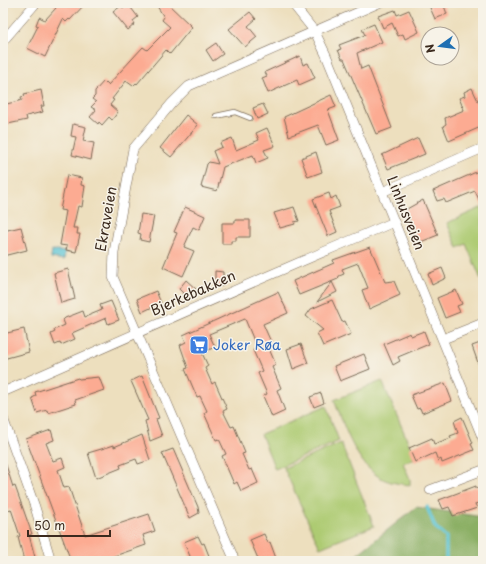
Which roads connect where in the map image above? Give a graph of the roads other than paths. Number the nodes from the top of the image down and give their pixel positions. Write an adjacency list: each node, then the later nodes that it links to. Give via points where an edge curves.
1 (36, 3): 5 (street)
2 (292, 3): 4 (street, Linhusveien)
3 (379, 3): 4 (street, Ekraveien)
4 (315, 32): 9 (street, Linhusveien); 12 (street, Ekraveien, via 189,86 134,147 112,268 115,282)
5 (3, 41)
6 (216, 116): 7 (lane, via 235,112)
7 (250, 118)
8 (483, 148): 9 (street)
9 (382, 192): 10 (street, Linhusveien)
10 (394, 222): 12 (street, Bjerkebakken, via 274,272); 13 (street, Linhusveien)
11 (483, 323): 13 (street)
12 (137, 334): 14 (street, Bjerkebakken); 20 (street, Ekraveien)
13 (443, 339): 16 (street, Linhusveien)
14 (3, 392)
15 (3, 418): 19 (street, via 35,507)
16 (483, 439)
17 (483, 470): 18 (street)
18 (430, 490)
19 (51, 561)
20 (235, 561)

